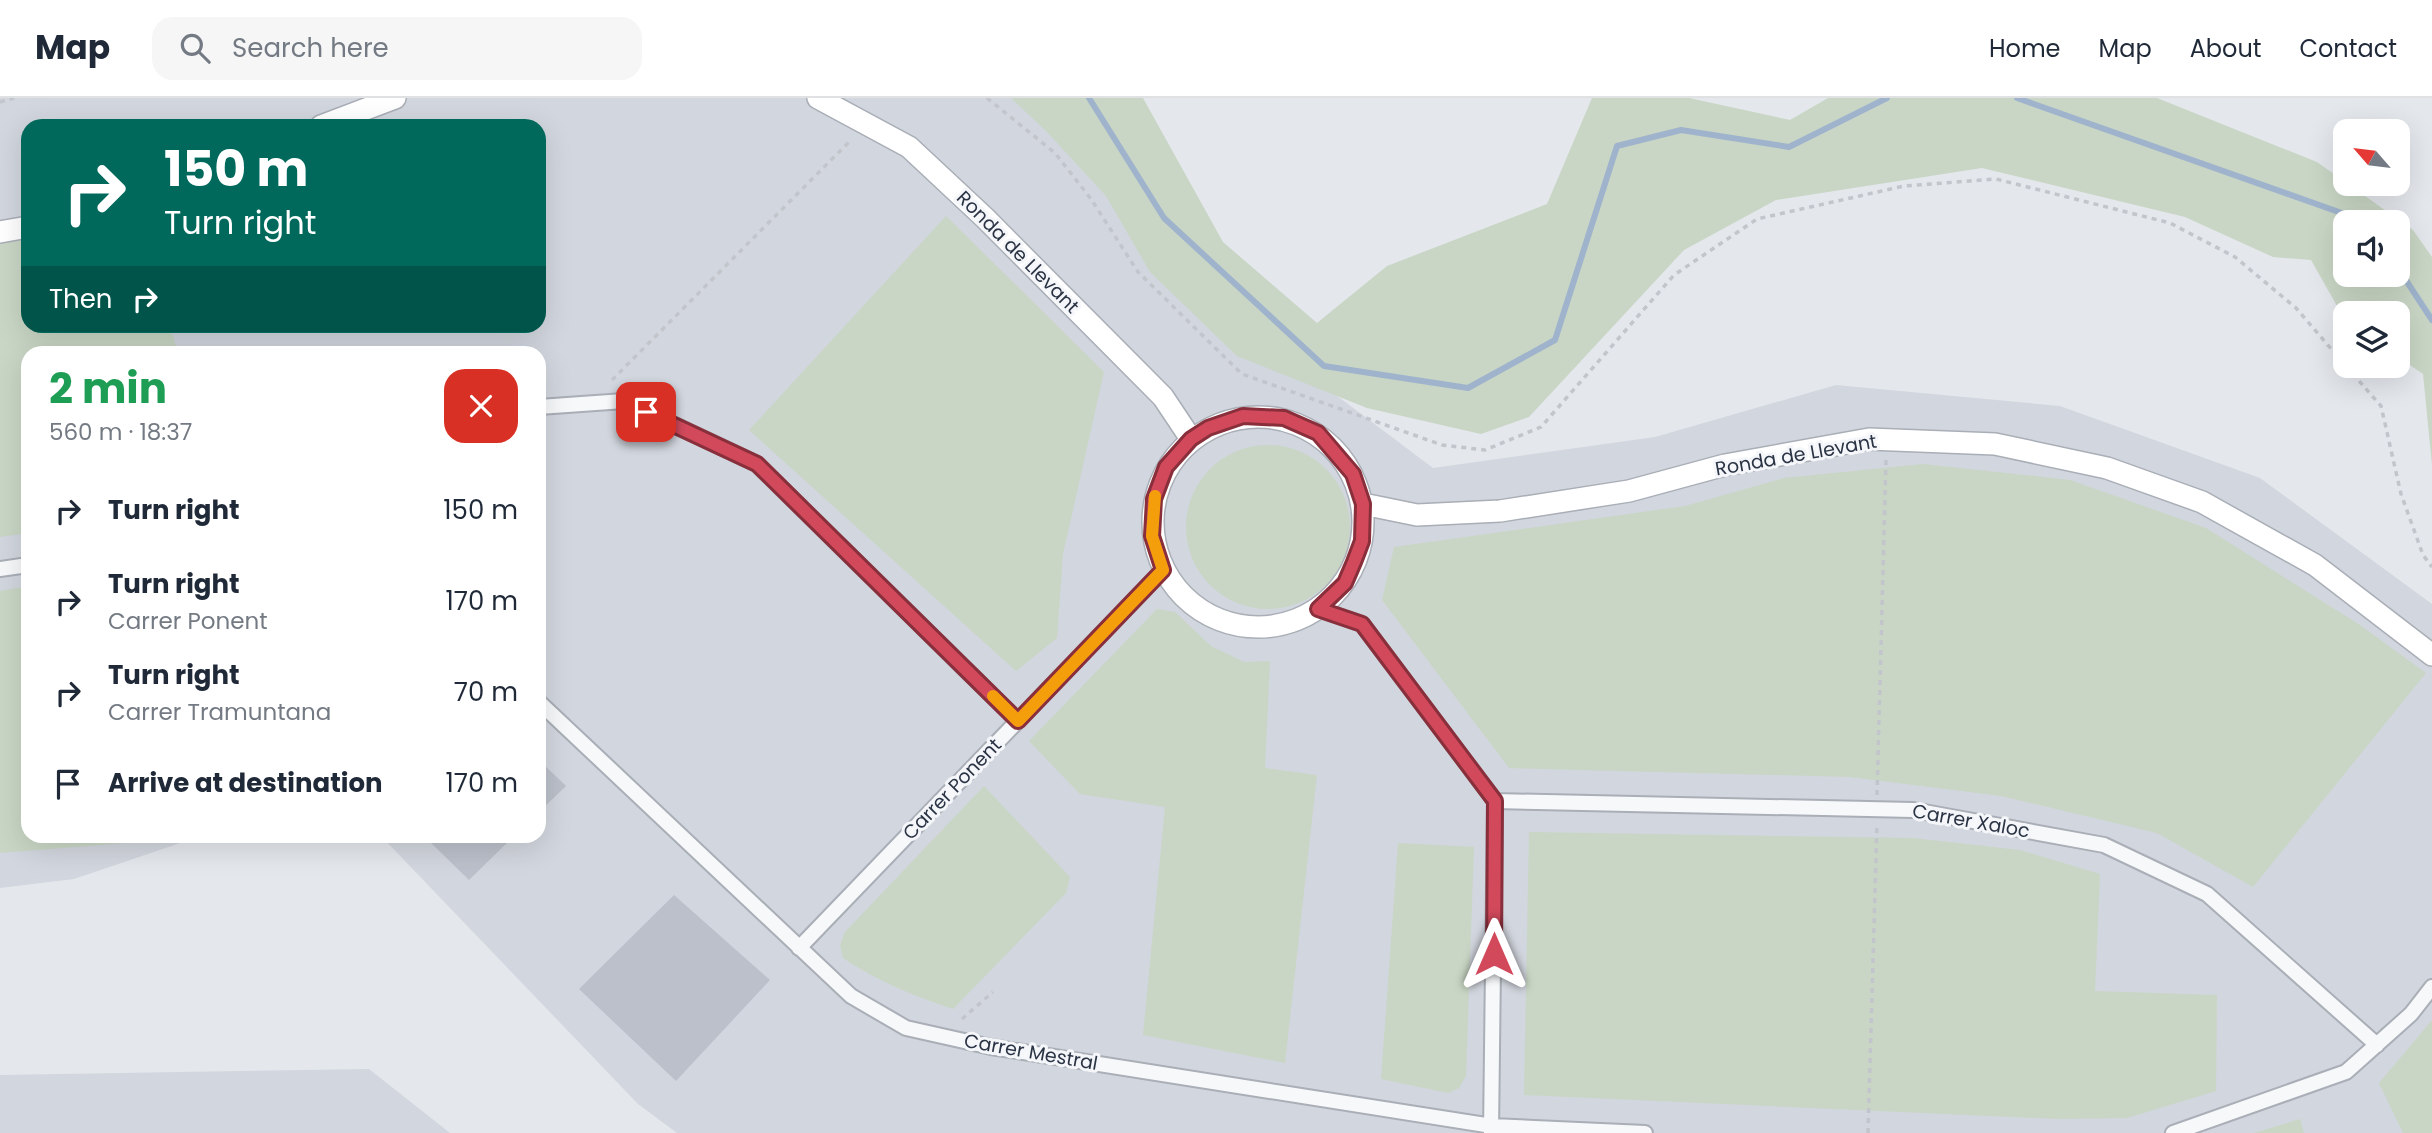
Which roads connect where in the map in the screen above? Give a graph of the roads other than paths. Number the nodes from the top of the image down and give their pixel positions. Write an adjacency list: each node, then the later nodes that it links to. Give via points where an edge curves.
1 (395, 98): 3 (main road)
2 (818, 98): 7 (main road, Ronda de Llevant, via 909,147 1163,397)
3 (340, 119)
4 (21, 228): 5 (main road)
5 (0, 232)
6 (546, 407): 15 (street, via 624,401 757,464)
7 (1191, 439): 8 (main road, via 1243,416 1284,418 1318,433 1353,474); 11 (main road, via 1166,467 1154,499 1152,536)
8 (1363, 504): 12 (main road, via 1362,541 1345,583); 13 (main road, Ronda de Llevant, via 1417,515 1500,511 1629,491 1726,465 1869,439 1994,444 2106,468 2202,502 2315,565)
9 (21, 566): 10 (street)
10 (0, 569)
11 (1163, 570): 12 (main road, via 1185,599 1203,613 1238,626 1265,628 1301,619); 15 (street, Carrer Ponent)
12 (1318, 609): 16 (street, via 1362,624)
13 (2432, 655)
14 (546, 709): 17 (street, Carrer Mestral)
15 (1018, 721): 17 (street, Carrer Ponent)
16 (1495, 801): 19 (street, Carrer Xaloc, via 1913,810 2104,845 2207,894); 20 (street)
17 (799, 948): 20 (street, Carrer Mestral, via 851,996 906,1028 990,1047)
18 (2432, 987): 19 (street)
19 (2377, 1045): 22 (street, via 2346,1072)
20 (1492, 1130): 21 (street, Carrer Mestral)
21 (1646, 1133)
22 (2173, 1133)

